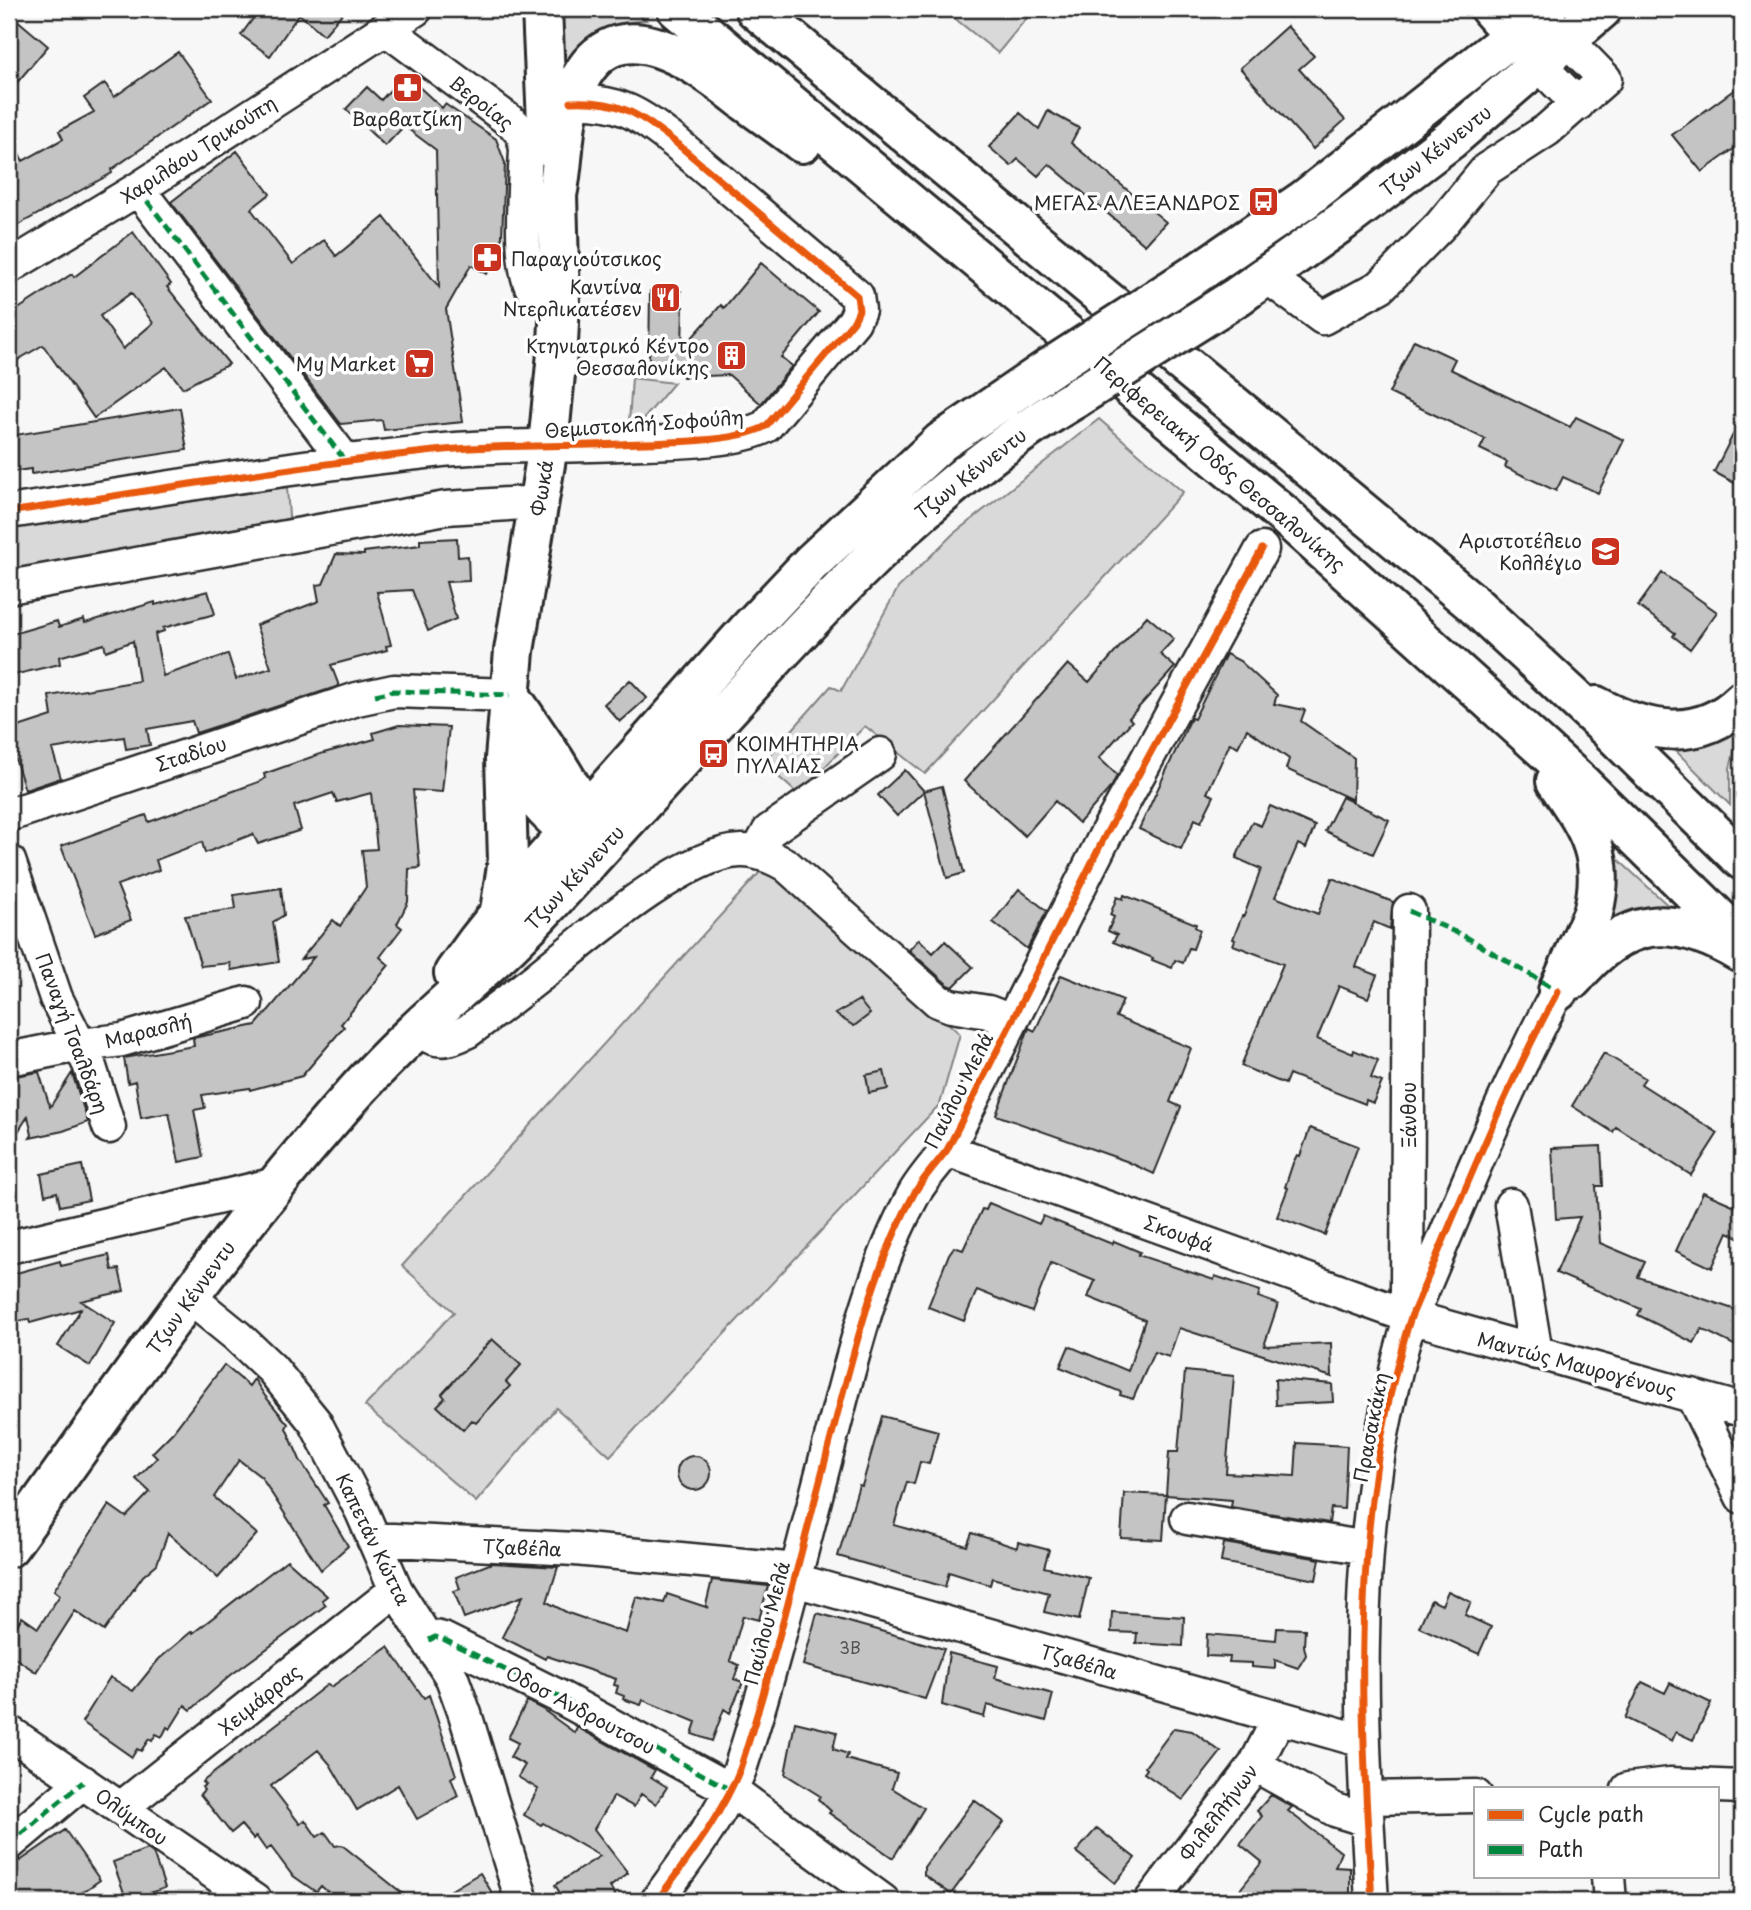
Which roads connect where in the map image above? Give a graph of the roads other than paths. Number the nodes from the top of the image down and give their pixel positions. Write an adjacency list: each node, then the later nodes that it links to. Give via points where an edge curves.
1 (416, 9): 8 (street)
2 (542, 9): 14 (main road, via 547,139)
3 (677, 9): 16 (main road, Περιφερειακή Οδός Θεσσαλονίκης)
4 (755, 9): 15 (main road)
5 (787, 9): 15 (main road, via 932,140)
6 (1601, 9): 7 (main road, Τζων Κέννεντυ); 10 (street, via 1597,41)
7 (1533, 19): 9 (main road, Τζων Κέννεντυ); 10 (street); 32 (main road, Τζων Κέννεντυ, bridge, via 1304,200 942,442 780,595)
8 (386, 29): 13 (street, Χαριλάου Τρικούπη); 19 (street, Βεροίας, via 523,135 528,277 537,293)
9 (1539, 65): 12 (street); 18 (main road, Τζων Κέννεντυ, via 1450,140)
10 (1605, 79): 12 (street)
11 (570, 102): 14 (main road); 16 (main road, via 588,65 610,48 629,44 668,50 705,70 838,168); 20 (street, Θεμιστοκλή Σοφούλη, via 608,103 647,121 857,296 859,310 766,426 758,430 720,437)
12 (1578, 104): 18 (street, via 1487,169 1381,286 1323,318)
13 (138, 189): 17 (street, Χαριλάου Τρικούπη); 21 (street)
14 (557, 195): 19 (main road, Φωκά)
15 (1002, 213): 26 (main road, via 1421,559)
16 (931, 218): 29 (main road, Περιφερειακή Οδός Θεσσαλονίκης, via 1284,514)
17 (9, 267)
18 (1252, 286): 34 (main road, Τζων Κέννεντυ, bridge, via 1038,420 935,498)
19 (560, 303): 20 (main road, Φωκά)
20 (548, 446): 21 (street, Θεμιστοκλή Σοφούλη, via 446,450); 22 (main road, Φωκά)
21 (346, 462): 23 (street, Θεμιστοκλή Σοφούλη)
22 (540, 502): 25 (street, via 446,508); 27 (main road, Φωκά, via 517,627)
23 (9, 512)
24 (1262, 550): 44 (street, Παύλου Μελά, via 1106,834)
25 (9, 587)
26 (1558, 682): 28 (main road, via 1602,709 1640,725 1666,729 1710,724); 36 (main road)
27 (510, 695): 30 (main road, Φωκά); 33 (street, Σταδίου, via 394,691 375,695)
28 (1742, 701)
29 (1524, 732): 40 (main road, Περιφερειακή Οδός Θεσσαλονίκης); 42 (main road, via 1587,826 1597,860 1592,913)
30 (525, 741): 32 (main road, via 588,769); 34 (main road, Φωκά, via 517,766 536,799 556,822); 38 (main road, via 505,773 508,860)
31 (880, 754): 35 (street, via 769,831)
32 (627, 768): 34 (main road, Τζων Κέννεντυ)
33 (9, 816)
34 (590, 835): 38 (main road, Τζων Κέννεντυ); 45 (main road, Τζων Κέννεντυ, via 520,934)
35 (757, 853): 44 (street, via 786,865 938,1001); 45 (street, via 720,855 682,871 452,1040 438,1040)
36 (1742, 860)
37 (9, 861): 46 (street, Παναγή Τσαλδάρη, via 56,998)
38 (500, 911): 45 (main road, Τζων Κέννεντυ)
39 (1409, 911): 54 (street, Ξάνθου, via 1407,1291)
40 (1742, 941)
41 (1742, 954): 42 (main road, via 1685,928 1650,926 1602,947)
42 (1558, 991): 54 (street, Πρασακάκη, via 1500,1108)
43 (246, 1003): 46 (street, Μαρασλή, via 130,1038)
44 (1011, 1021): 49 (street, Παύλου Μελά)
45 (416, 1028): 50 (main road, Τζων Κέννεντυ)
46 (80, 1045): 47 (street, Μαρασλή); 48 (street, Παναγή Τσαλδάρη)
47 (9, 1059)
48 (109, 1127)
49 (947, 1150): 54 (street, Σκουφά); 63 (street, Παύλου Μελά, via 916,1190 875,1284)
50 (276, 1184): 52 (street); 53 (main road, Τζων Κέννεντυ)
51 (1511, 1205): 55 (street)
52 (9, 1247)
53 (189, 1297): 60 (street, Καπετάν Κώττα, via 257,1355 306,1409); 61 (main road, Τζων Κέννεντυ)
54 (1411, 1317): 55 (street, Μαντώς Μαυρογένους); 62 (street, Πρασακάκη, via 1384,1423)
55 (1536, 1353): 56 (street, Μαντώς Μαυρογένους)
56 (1692, 1395): 57 (street, Μαντώς Μαυρογένους); 58 (street)
57 (1742, 1410)
58 (1740, 1482)
59 (1187, 1518): 62 (street)
60 (373, 1539): 63 (street, Τζαβέλα, via 575,1549); 64 (street, Καπετάν Κώττα)
61 (9, 1548)
62 (1367, 1548): 68 (street, Πρασακάκη)
63 (796, 1575): 66 (street, Τζαβέλα); 73 (street, Παύλου Μελά, via 767,1684)
64 (396, 1590): 65 (street, Καπετάν Κώττα); 75 (street, Χειμάρρας)
65 (429, 1640): 73 (street, Οδοσ Ανδρουτσου, via 443,1639 488,1659); 80 (street, Καπετάν Κώττα, via 456,1688)
66 (1279, 1718): 68 (street, Τζαβέλα); 69 (street, Φιλελλήνων)
67 (9, 1731): 70 (street, Ολύμπου)
68 (1363, 1741): 76 (street, Πρασακάκη)
69 (1255, 1765): 76 (street, via 1335,1810); 83 (street, Φιλελλήνων)
70 (83, 1782): 75 (street, Ολύμπου); 77 (street)
71 (1645, 1787): 72 (street)
72 (1742, 1787)
73 (731, 1790): 81 (street, Παύλου Μελά); 82 (street, Οδοσ Ανδρουτσου)
74 (1474, 1796): 76 (street)
75 (121, 1808): 79 (street, Ολύμπου)
76 (1367, 1809): 84 (street, Πρασακάκη)
77 (9, 1844)
78 (1608, 1878): 85 (street)
79 (255, 1901)
80 (522, 1901)
81 (657, 1901)
82 (883, 1901)
83 (1151, 1901)
84 (1372, 1901)
85 (1610, 1901)

